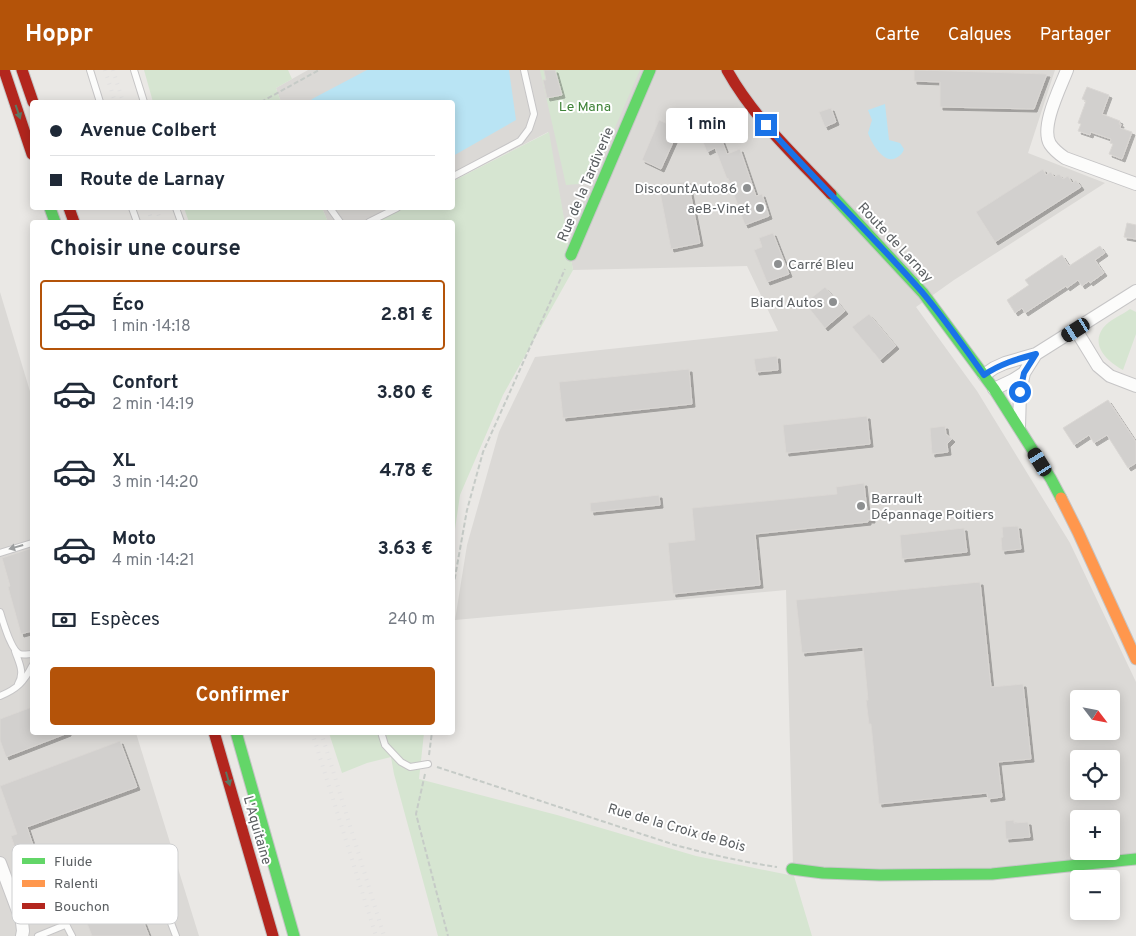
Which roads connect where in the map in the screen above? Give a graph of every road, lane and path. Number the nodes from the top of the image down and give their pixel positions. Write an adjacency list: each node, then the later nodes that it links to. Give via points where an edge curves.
1 (4, 70): 14 (main road, one-way to 14)
2 (22, 70): 10 (main road)
3 (90, 70): 11 (lane)
4 (134, 70): 12 (lane)
5 (319, 70): 13 (path)
6 (524, 70): 15 (lane, via 534,114 529,130 520,141)
7 (650, 70): 21 (main road, Rue de la Tardiverie)
8 (727, 70): 26 (main road, Route de Larnay, via 756,114 923,293)
9 (1067, 70): 16 (street, via 1048,121 1050,144 1065,158)
10 (32, 100)
11 (99, 100)
12 (143, 100)
13 (265, 100)
14 (30, 148)
15 (455, 175)
16 (1136, 184)
17 (331, 210): 19 (lane)
18 (393, 210): 20 (lane)
19 (338, 220)
20 (373, 220)
21 (571, 255): 32 (path, via 483,452 467,510)
22 (1136, 290): 23 (street)
23 (1076, 330): 24 (street); 27 (street, via 1098,366 1110,376)
24 (1036, 354): 25 (street); 26 (street, via 1005,363)
25 (1024, 373): 28 (street); 29 (street)
26 (984, 375): 28 (main road, Route de Larnay)
27 (1136, 386)
28 (994, 389): 29 (main road, Route de Larnay)
29 (1019, 429): 36 (main road, Route de Larnay, via 1063,502)
30 (30, 544): 31 (lane, one-way to 31)
31 (0, 553)
32 (455, 577)
33 (0, 612): 34 (lane)
34 (13, 647): 35 (lane, via 20,654); 38 (lane, via 22,668)
35 (30, 654)
36 (1136, 659)
37 (30, 670): 38 (lane)
38 (16, 687): 39 (lane)
39 (0, 696)
40 (215, 735): 54 (main road, L'Aquitaine, one-way to 54)
41 (237, 735): 55 (main road, L'Aquitaine)
42 (382, 735): 44 (lane, via 385,746 400,762 410,767)
43 (432, 735): 44 (path)
44 (428, 764): 47 (path, Rue de la Croix de Bois, via 675,845 739,861); 56 (path, via 416,814)
45 (1136, 859): 47 (main road, via 992,874 880,875)
46 (0, 863): 48 (street)
47 (792, 869)
48 (12, 895)
49 (171, 924): 53 (lane)
50 (66, 925): 51 (lane); 52 (lane)
51 (38, 936)
52 (72, 936)
53 (176, 936)
54 (273, 936)
55 (294, 936)
56 (448, 936)

